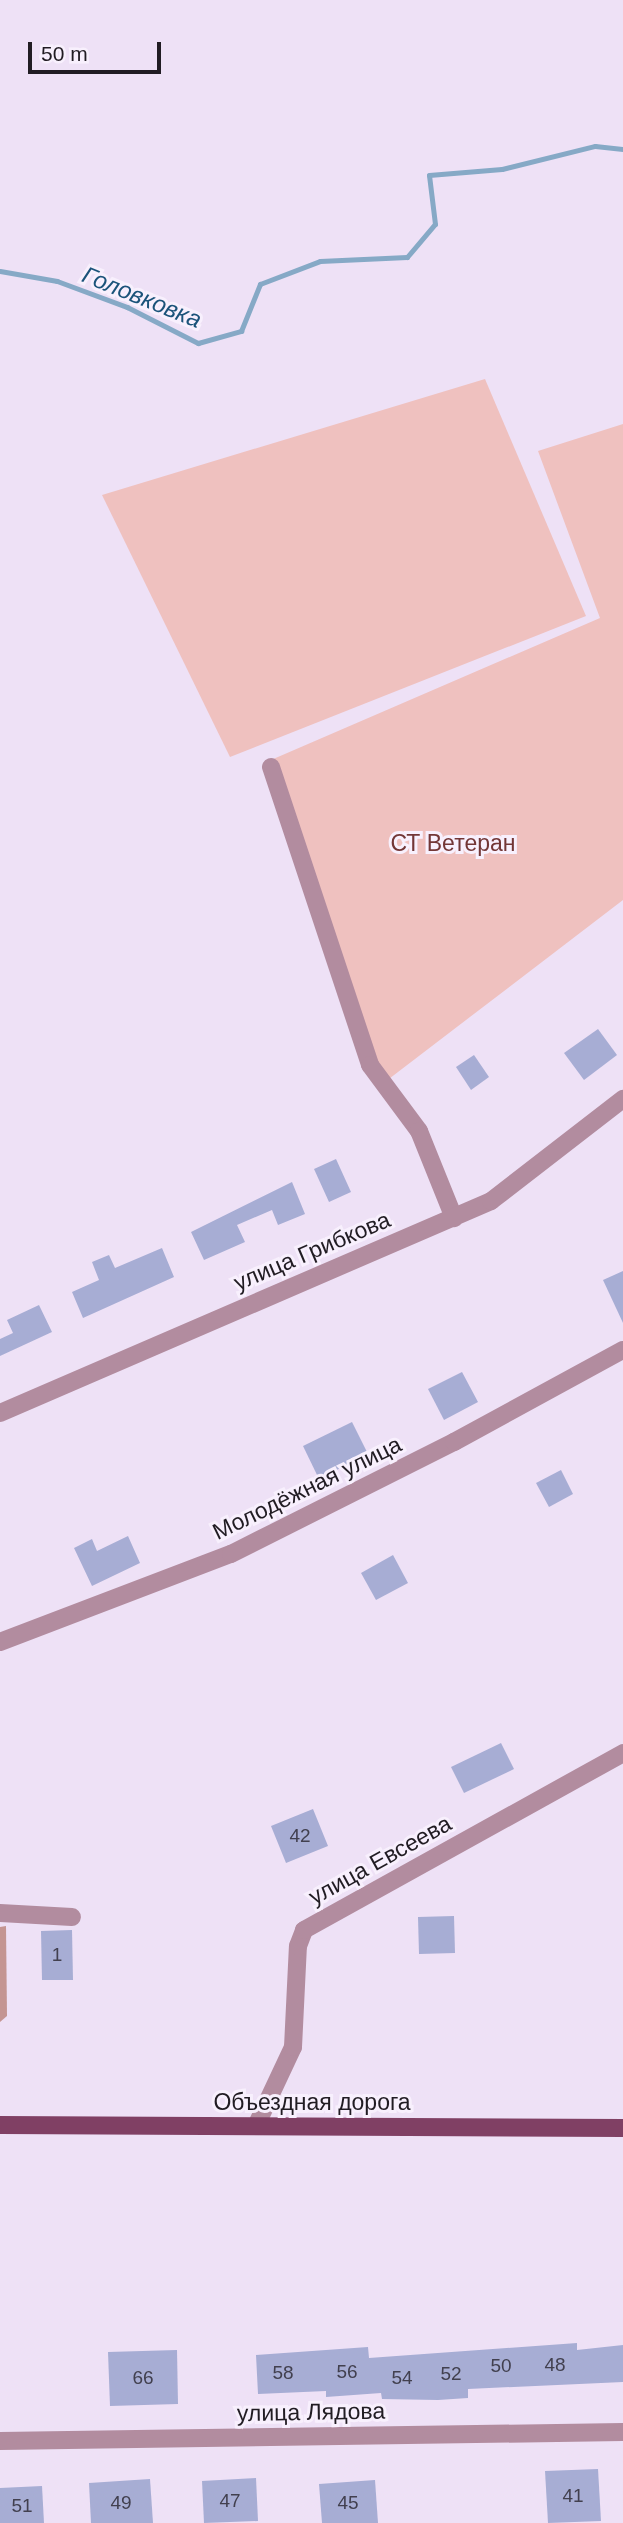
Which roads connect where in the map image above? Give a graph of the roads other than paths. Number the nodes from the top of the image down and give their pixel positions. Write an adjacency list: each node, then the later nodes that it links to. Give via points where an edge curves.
1 (271, 767): 3 (street, via 370,1065 419,1131)
2 (623, 1099): 3 (street, улица Грибкова, via 491,1201)
3 (454, 1218): 5 (street, улица Грибкова)
4 (623, 1349): 6 (street, Молодёжная улица, via 454,1442 231,1554)
5 (0, 1413)
6 (0, 1642)
7 (623, 1753): 11 (street, улица Евсеева, via 304,1930 298,1946 293,2047)
8 (0, 1913): 9 (street)
9 (72, 1917)
10 (0, 2124): 11 (main road, Объездная дорога)
11 (256, 2126): 12 (main road, Объездная дорога)
12 (623, 2129)
13 (623, 2432): 14 (street, улица Лядова)
14 (0, 2441)

